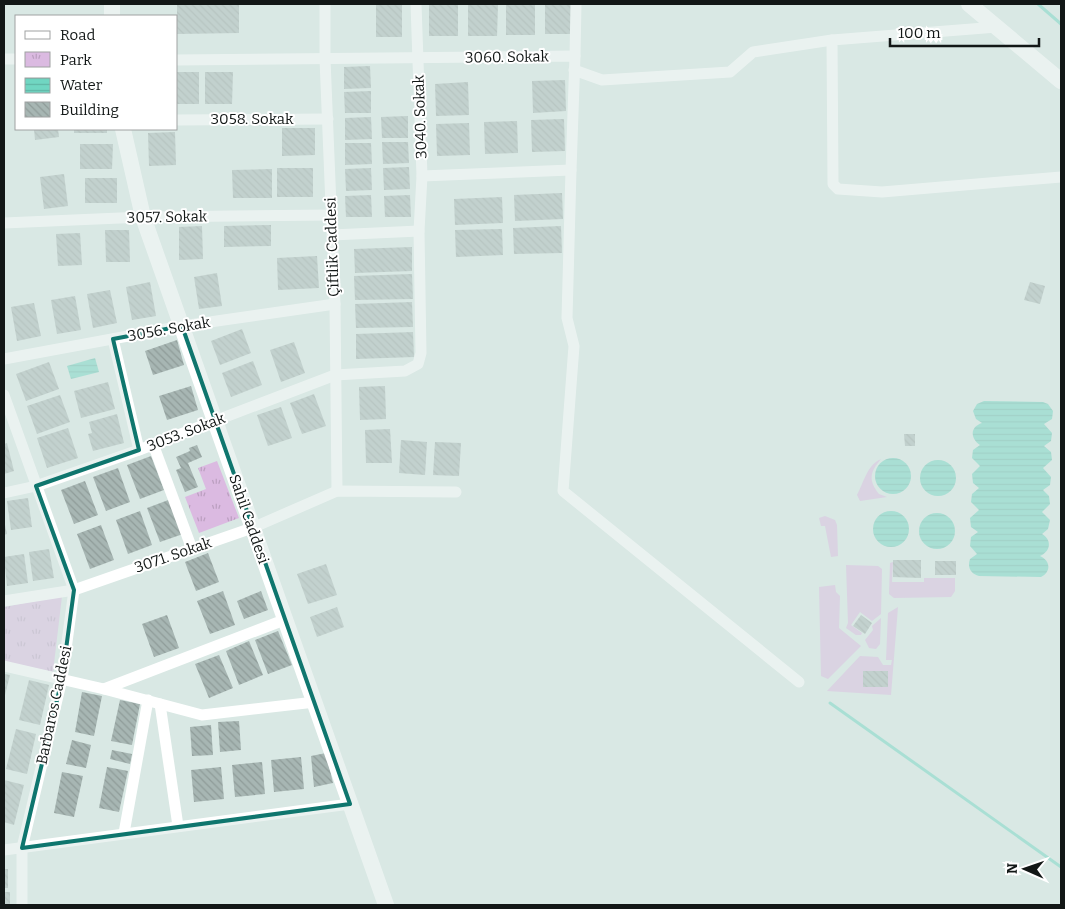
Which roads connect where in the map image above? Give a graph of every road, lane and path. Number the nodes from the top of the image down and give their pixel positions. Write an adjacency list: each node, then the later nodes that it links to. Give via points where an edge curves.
1 (325, 4): 9 (street, Çiftlik Caddesi)
2 (416, 4): 8 (street, 3040. Sokak)
3 (576, 4): 7 (street)
4 (969, 4): 5 (street)
5 (997, 27): 6 (street); 12 (street)
6 (832, 40): 11 (street, via 753,52 730,72 602,80); 18 (street, via 833,184 838,189 882,192)
7 (576, 56): 8 (street, 3060. Sokak); 11 (street)
8 (417, 58): 9 (street, 3060. Sokak); 17 (street, 3040. Sokak)
9 (324, 59): 10 (street, 3060. Sokak); 13 (street, Çiftlik Caddesi)
10 (178, 60)
11 (574, 70): 16 (street)
12 (1061, 81)
13 (328, 119): 14 (street, 3058. Sokak); 19 (street, Çiftlik Caddesi)
14 (178, 120)
15 (123, 130): 20 (street, Sahil Caddesi)
16 (571, 170): 17 (street); 44 (street, via 567,318 574,346 563,491)
17 (422, 176): 22 (street, 3040. Sokak)
18 (1061, 177)
19 (331, 215): 20 (street, 3057. Sokak); 23 (street, Çiftlik Caddesi)
20 (143, 217): 21 (street, 3057. Sokak); 25 (street, Sahil Caddesi)
21 (4, 223)
22 (420, 231): 23 (street); 28 (street, 3040. Sokak, via 421,353 418,364 405,372)
23 (332, 235): 24 (street, Çiftlik Caddesi)
24 (335, 304): 25 (street, 3056. Sokak); 28 (street, Çiftlik Caddesi)
25 (182, 326): 26 (street, 3056. Sokak); 30 (street, Sahil Caddesi)
26 (113, 339): 27 (street, 3056. Sokak); 32 (street)
27 (4, 359)
28 (336, 375): 30 (street, 3053. Sokak); 34 (street, Çiftlik Caddesi)
29 (4, 395): 33 (street, Barbaros Caddesi)
30 (216, 420): 31 (street, 3053. Sokak); 37 (street, Sahil Caddesi)
31 (153, 444): 32 (street, 3053. Sokak); 38 (street)
32 (139, 450): 33 (street, 3053. Sokak)
33 (36, 486): 36 (street, 3053. Sokak); 39 (street, Barbaros Caddesi)
34 (337, 490): 35 (street); 37 (street, 3071. Sokak)
35 (456, 492)
36 (4, 493)
37 (252, 528): 38 (street, 3071. Sokak); 41 (street, Sahil Caddesi)
38 (192, 549): 39 (street, 3071. Sokak)
39 (74, 590): 40 (street, 3071. Sokak); 43 (street, Barbaros Caddesi)
40 (4, 601)
41 (284, 620): 45 (street); 47 (street, Sahil Caddesi)
42 (4, 666): 43 (street)
43 (62, 679): 45 (street); 52 (street, Barbaros Caddesi)
44 (799, 682)
45 (104, 689): 46 (street)
46 (148, 700): 48 (street); 51 (street)
47 (315, 702): 48 (street, via 202,715); 49 (street, Sahil Caddesi)
48 (160, 704): 50 (street)
49 (350, 804): 50 (street); 55 (street, Sahil Caddesi)
50 (178, 826): 51 (street)
51 (124, 833): 52 (street)
52 (22, 848): 53 (street); 54 (street, Barbaros Caddesi)
53 (4, 850)
54 (22, 905)
55 (386, 905)

